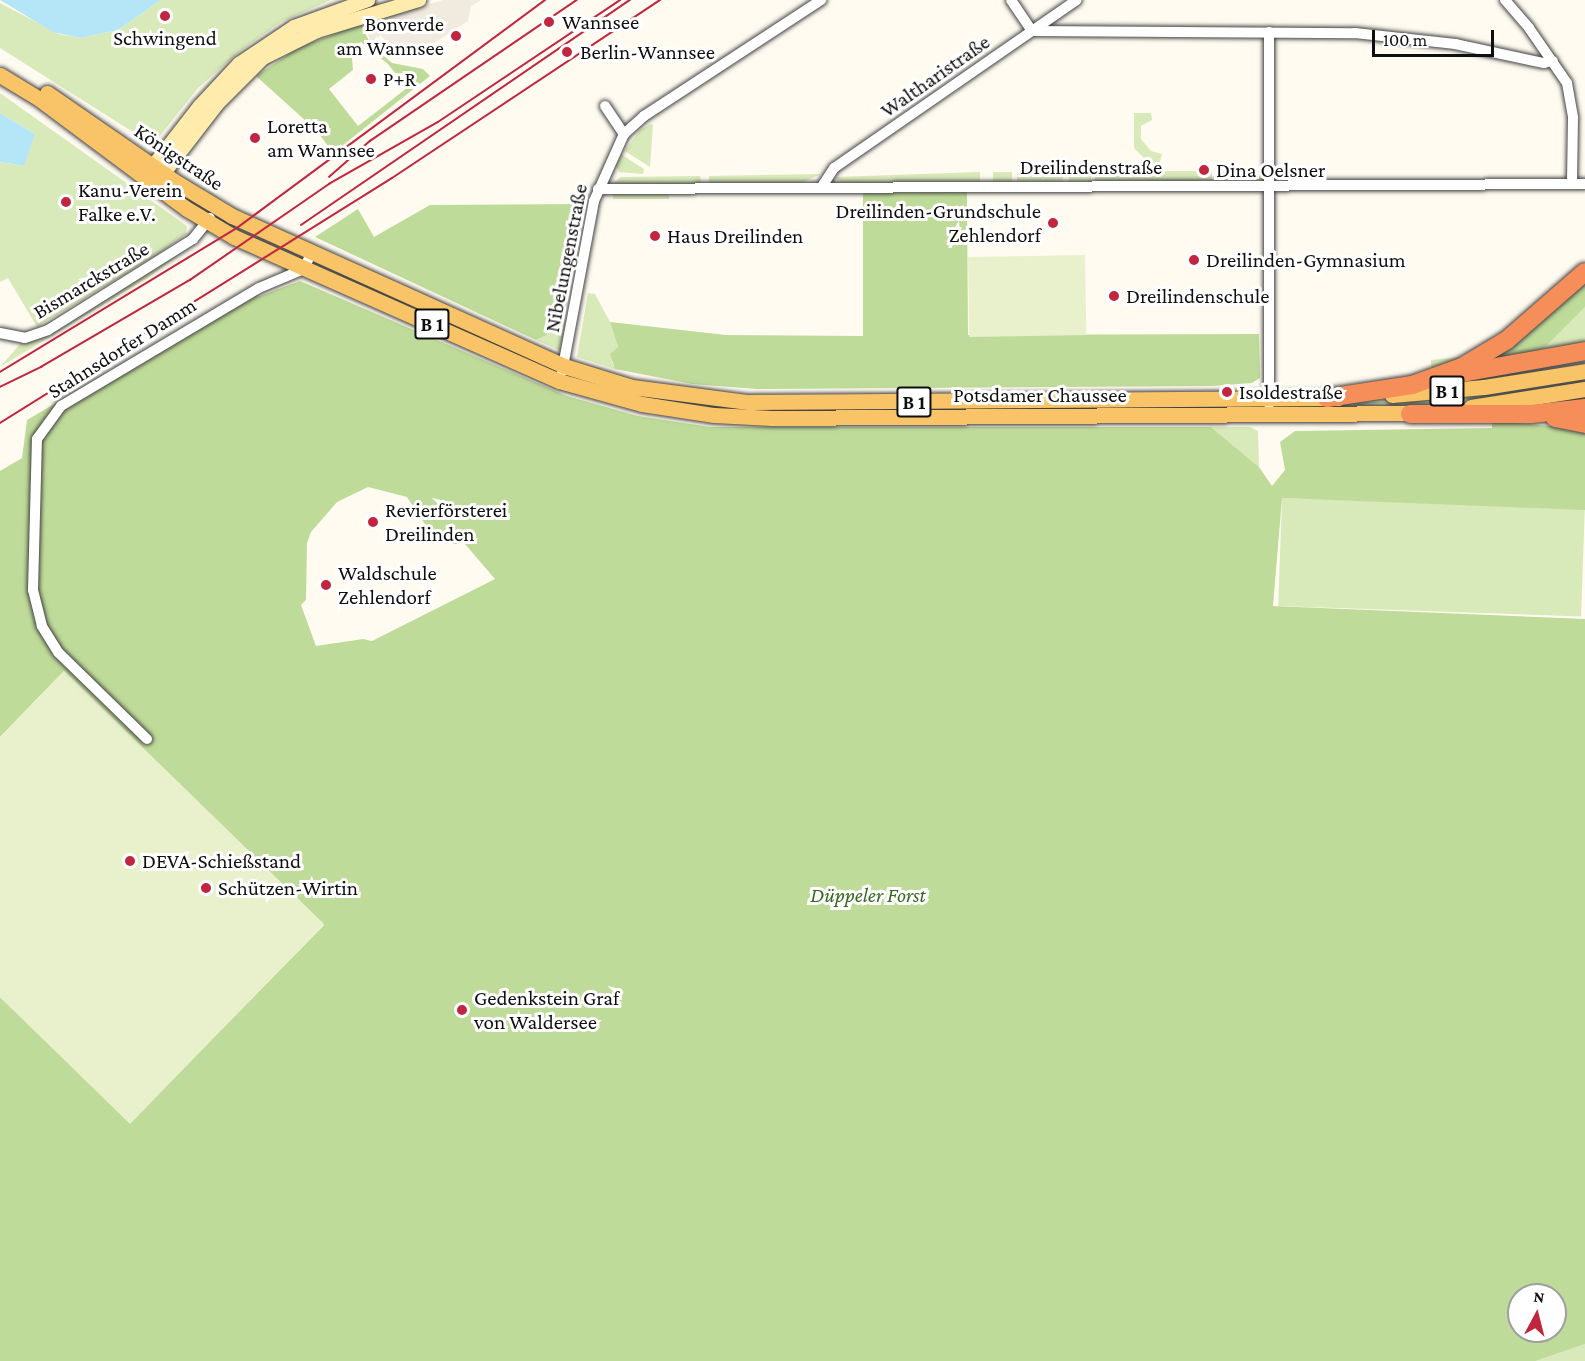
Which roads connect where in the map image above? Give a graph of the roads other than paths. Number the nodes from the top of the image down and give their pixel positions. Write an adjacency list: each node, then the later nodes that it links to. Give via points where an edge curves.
1 (368, 0): 7 (main road)
2 (419, 0): 7 (main road)
3 (821, 0): 14 (street, Nibelungenstraße, via 644,116)
4 (1011, 0): 8 (street)
5 (1077, 0): 8 (street, Waltharistraße)
6 (1505, 0): 10 (street)
7 (347, 14): 15 (main road, via 294,27 256,50 219,84)
8 (1032, 31): 9 (street); 19 (street, Waltharistraße, via 834,168)
9 (1269, 32): 10 (street, via 1398,37 1481,48 1544,63); 18 (street)
10 (1553, 61): 16 (street, via 1567,83 1572,102)
11 (0, 64): 15 (main road, Königstraße / B 1)
12 (0, 75): 15 (main road, Königstraße / B 1)
13 (604, 106): 14 (street)
14 (624, 134): 20 (street, Nibelungenstraße)
15 (154, 176): 21 (main road, Königstraße / B 1); 22 (main road, Königstraße / B 1)
16 (1572, 184): 17 (street, Dreilindenstraße); 18 (street, Dreilindenstraße)
17 (1585, 184)
18 (1269, 186): 19 (street, Dreilindenstraße); 33 (street)
19 (821, 188): 20 (street, Dreilindenstraße)
20 (598, 189): 29 (street, Nibelungenstraße)
21 (217, 208): 22 (street, Bismarckstraße); 23 (main road, Königstraße / B 1)
22 (207, 222): 24 (main road, Königstraße / B 1); 26 (street, Bismarckstraße, via 193,239 48,330 25,338)
23 (311, 253): 24 (street); 29 (main road, Potsdamer Chaussee / B 1)
24 (304, 269): 29 (main road, Potsdamer Chaussee / B 1); 38 (street, Stahnsdorfer Damm, via 259,288 53,411 37,439 33,590 42,626 58,652)
25 (1585, 272): 30 (highway, via 1507,340)
26 (0, 333)
27 (1585, 351): 30 (highway)
28 (1585, 371): 32 (main road, Potsdamer Chaussee / B 1, via 1485,387)
29 (561, 373): 33 (main road, Potsdamer Chaussee / B 1, via 748,402)
30 (1436, 377): 32 (highway)
31 (1585, 389): 35 (main road, Potsdamer Chaussee / B 1)
32 (1327, 398): 33 (main road, Potsdamer Chaussee / B 1)
33 (1269, 407): 35 (main road, Potsdamer Chaussee / B 1)
34 (1585, 408): 36 (highway)
35 (1410, 414): 36 (highway)
36 (1532, 414): 37 (highway)
37 (1585, 424)
38 (147, 739)

